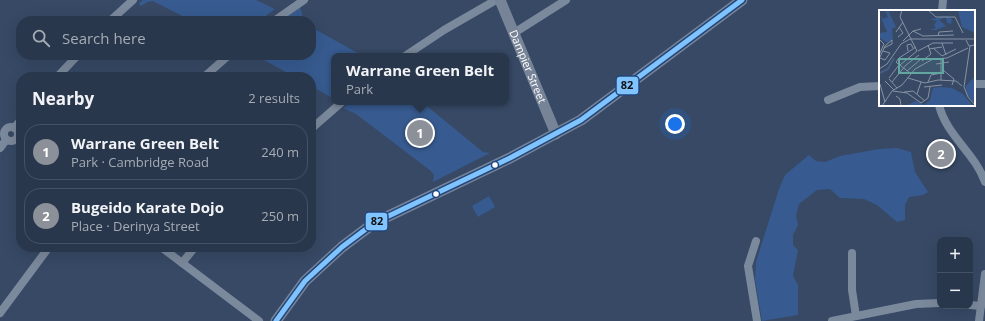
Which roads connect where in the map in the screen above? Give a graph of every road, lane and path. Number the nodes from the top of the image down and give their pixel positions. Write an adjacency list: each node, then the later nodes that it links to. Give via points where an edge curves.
1 (133, 0): 9 (street)
2 (304, 0): 10 (street)
3 (496, 0): 12 (street)
4 (500, 0): 11 (main road, Dampier Street)
5 (566, 0): 11 (street)
6 (742, 0): 26 (main road, via 597,109)
7 (943, 0): 8 (street)
8 (942, 10)
9 (115, 16)
10 (281, 16)
11 (514, 33): 26 (main road, Dampier Street)
12 (410, 53)
13 (73, 60): 15 (street)
14 (223, 60): 16 (street)
15 (62, 72)
16 (210, 72)
17 (879, 86): 18 (street, via 860,87)
18 (828, 100)
19 (339, 105): 21 (street)
20 (939, 106): 30 (street, via 943,119 973,158)
21 (316, 125)
22 (16, 126): 24 (street)
23 (2, 128): 24 (street); 27 (street)
24 (14, 128): 25 (street)
25 (16, 131)
26 (556, 134): 44 (main road, via 374,223 305,281)
27 (6, 140): 28 (street); 29 (street)
28 (16, 140)
29 (0, 148)
30 (985, 182)
31 (745, 246): 45 (street, via 754,245 748,266)
32 (46, 252): 41 (street)
33 (168, 252): 36 (street)
34 (191, 252): 36 (street)
35 (852, 253): 42 (street, via 852,290)
36 (182, 263): 43 (street)
37 (985, 274): 40 (street)
38 (937, 303): 42 (street, via 916,304)
39 (973, 305): 40 (street)
40 (981, 306): 47 (street)
41 (0, 313)
42 (861, 317): 46 (street)
43 (259, 321)
44 (276, 321)
45 (757, 321)
46 (832, 321)
47 (979, 321)

